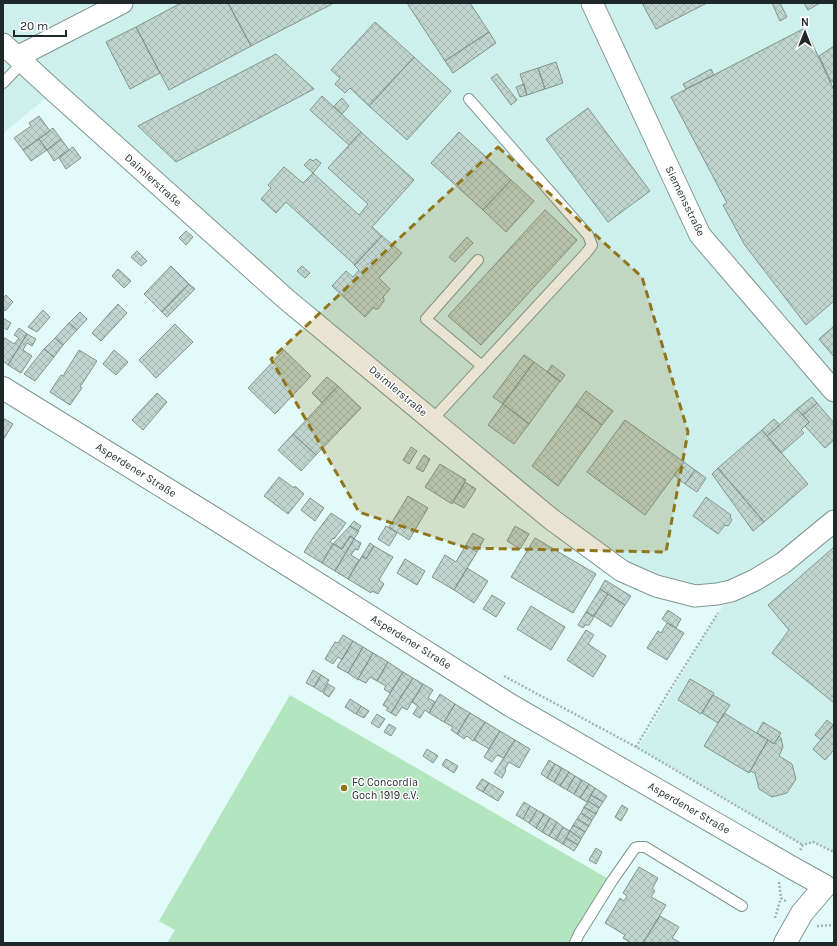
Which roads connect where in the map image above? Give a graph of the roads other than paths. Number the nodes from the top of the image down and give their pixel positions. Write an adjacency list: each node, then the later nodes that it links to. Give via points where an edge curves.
1 (122, 3): 3 (street)
2 (592, 3): 9 (street, Siemensstraße, via 700,235)
3 (14, 54): 4 (lane); 10 (street, Daimlerstraße, via 286,299)
4 (3, 83)
5 (469, 99): 7 (lane, via 588,235 592,245)
6 (478, 260): 7 (lane, via 426,319)
7 (482, 366): 10 (lane)
8 (3, 388): 12 (main road, Asperdener Straße, via 510,705)
9 (834, 391)
10 (432, 420): 11 (street, Daimlerstraße, via 552,519 622,571 656,586 695,596 731,591 755,580 783,563)
11 (834, 521)
12 (830, 888): 15 (main road, via 802,913)
13 (742, 906): 14 (lane, via 646,847 638,847 612,881)
14 (575, 943)
15 (785, 943)

